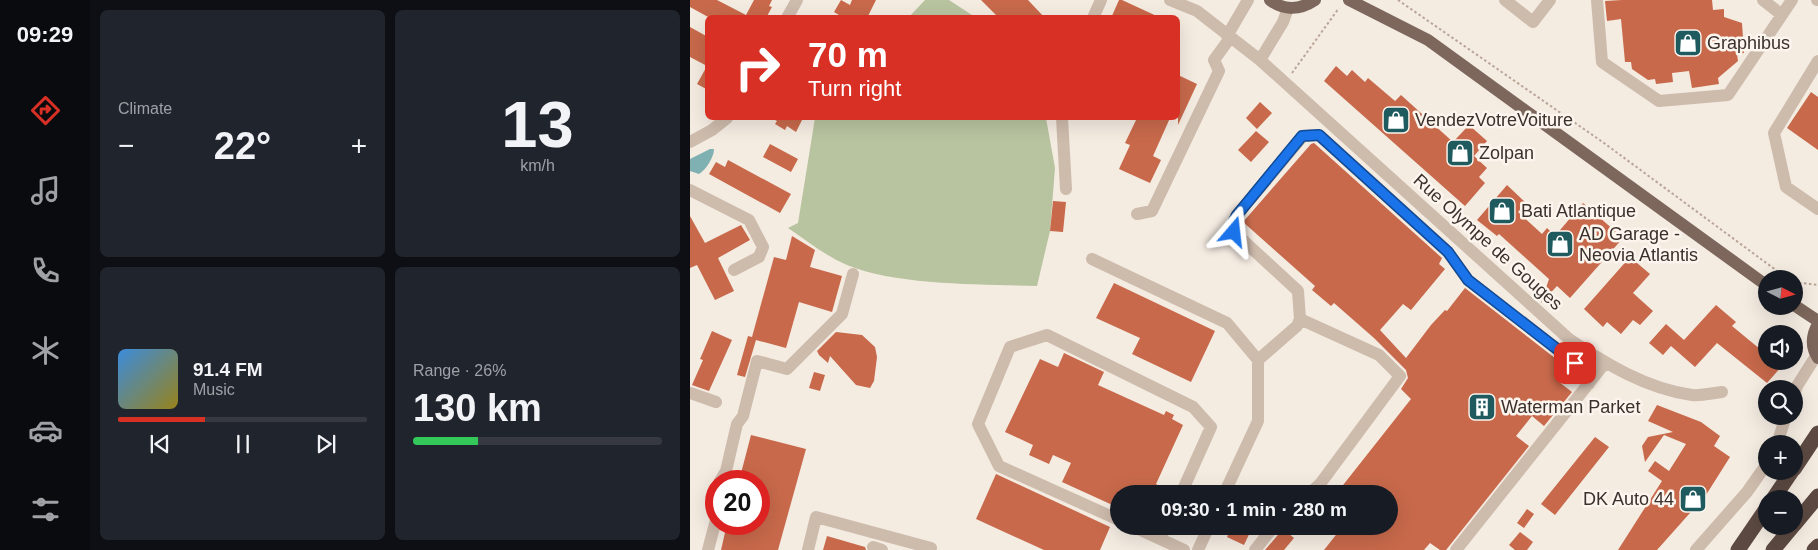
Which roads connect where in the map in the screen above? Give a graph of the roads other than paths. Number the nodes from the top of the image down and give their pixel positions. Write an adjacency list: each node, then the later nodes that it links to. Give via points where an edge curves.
1 (797, 0): 14 (street)
2 (1101, 0): 15 (street)
3 (1248, 0): 17 (street)
4 (1270, 0): 13 (main road)
5 (1315, 0): 13 (main road, via 1303,7)
6 (1505, 0): 7 (street, via 1533,22)
7 (1550, 0)
8 (1597, 0): 16 (street, via 1602,62 1659,101 1728,94)
9 (1763, 0): 16 (street)
10 (1792, 0): 16 (street)
11 (1173, 1): 17 (street, Rue Olympe de Gouges, via 1197,11)
12 (1346, 1): 30 (main road, via 1428,40)
13 (1288, 8): 18 (street)
14 (790, 15)
15 (1094, 15)
16 (1782, 15)
17 (1228, 37): 18 (street, Rue Olympe de Gouges); 26 (street, via 1214,60 1219,71 1152,211)
18 (1260, 60): 36 (street, Rue Olympe de Gouges, via 1570,339)
19 (1818, 61): 25 (street, via 1774,133 1786,188)
20 (724, 120): 22 (street)
21 (1062, 120): 23 (street)
22 (690, 142)
23 (1066, 189)
24 (690, 190): 28 (street, via 749,220 763,247 759,257)
25 (1818, 209)
26 (1137, 214)
27 (1092, 259): 35 (street, via 1227,324)
28 (734, 270)
29 (853, 274): 44 (street, via 842,314 787,369 757,361)
30 (1758, 279)
31 (1803, 312): 33 (main road)
32 (1300, 319): 35 (street, via 1297,326); 38 (street, via 1298,291 1234,232 1233,223 1302,136 1319,135 1448,252 1468,280 1575,363); 48 (street, via 1379,355 1400,376)
33 (1818, 323): 34 (main road, via 1812,339)
34 (1817, 357): 37 (street)
35 (1258, 360): 47 (street, via 1258,421)
36 (1604, 363): 38 (street); 39 (street, Rue Olympe de Gouges, via 1646,382 1693,396)
37 (1801, 380)
38 (1590, 384): 67 (street)
39 (1722, 392)
40 (690, 393): 41 (street)
41 (716, 402)
42 (1818, 433): 43 (highway)
43 (1803, 455)
44 (726, 470)
45 (1758, 477): 68 (street)
46 (1185, 485): 51 (street, via 1211,428 1193,407 1047,335 1010,347 978,424 999,466)
47 (1228, 485)
48 (1319, 485)
49 (1818, 496): 50 (highway)
50 (1803, 514)
51 (1110, 516)
52 (1758, 521): 69 (highway)
53 (712, 535): 62 (street)
54 (1151, 535): 59 (street)
55 (1162, 535): 59 (street)
56 (1205, 535): 65 (street)
57 (1267, 535): 66 (street)
58 (1786, 535): 70 (highway)
59 (1160, 539): 64 (street)
60 (1818, 546): 71 (highway)
61 (931, 548): 63 (street, via 816,517)
62 (708, 550)
63 (808, 550)
64 (1184, 550)
65 (1198, 550)
66 (1255, 550)
67 (1456, 550)
68 (1696, 550)
69 (1738, 550)
70 (1773, 550)
71 (1814, 550)

